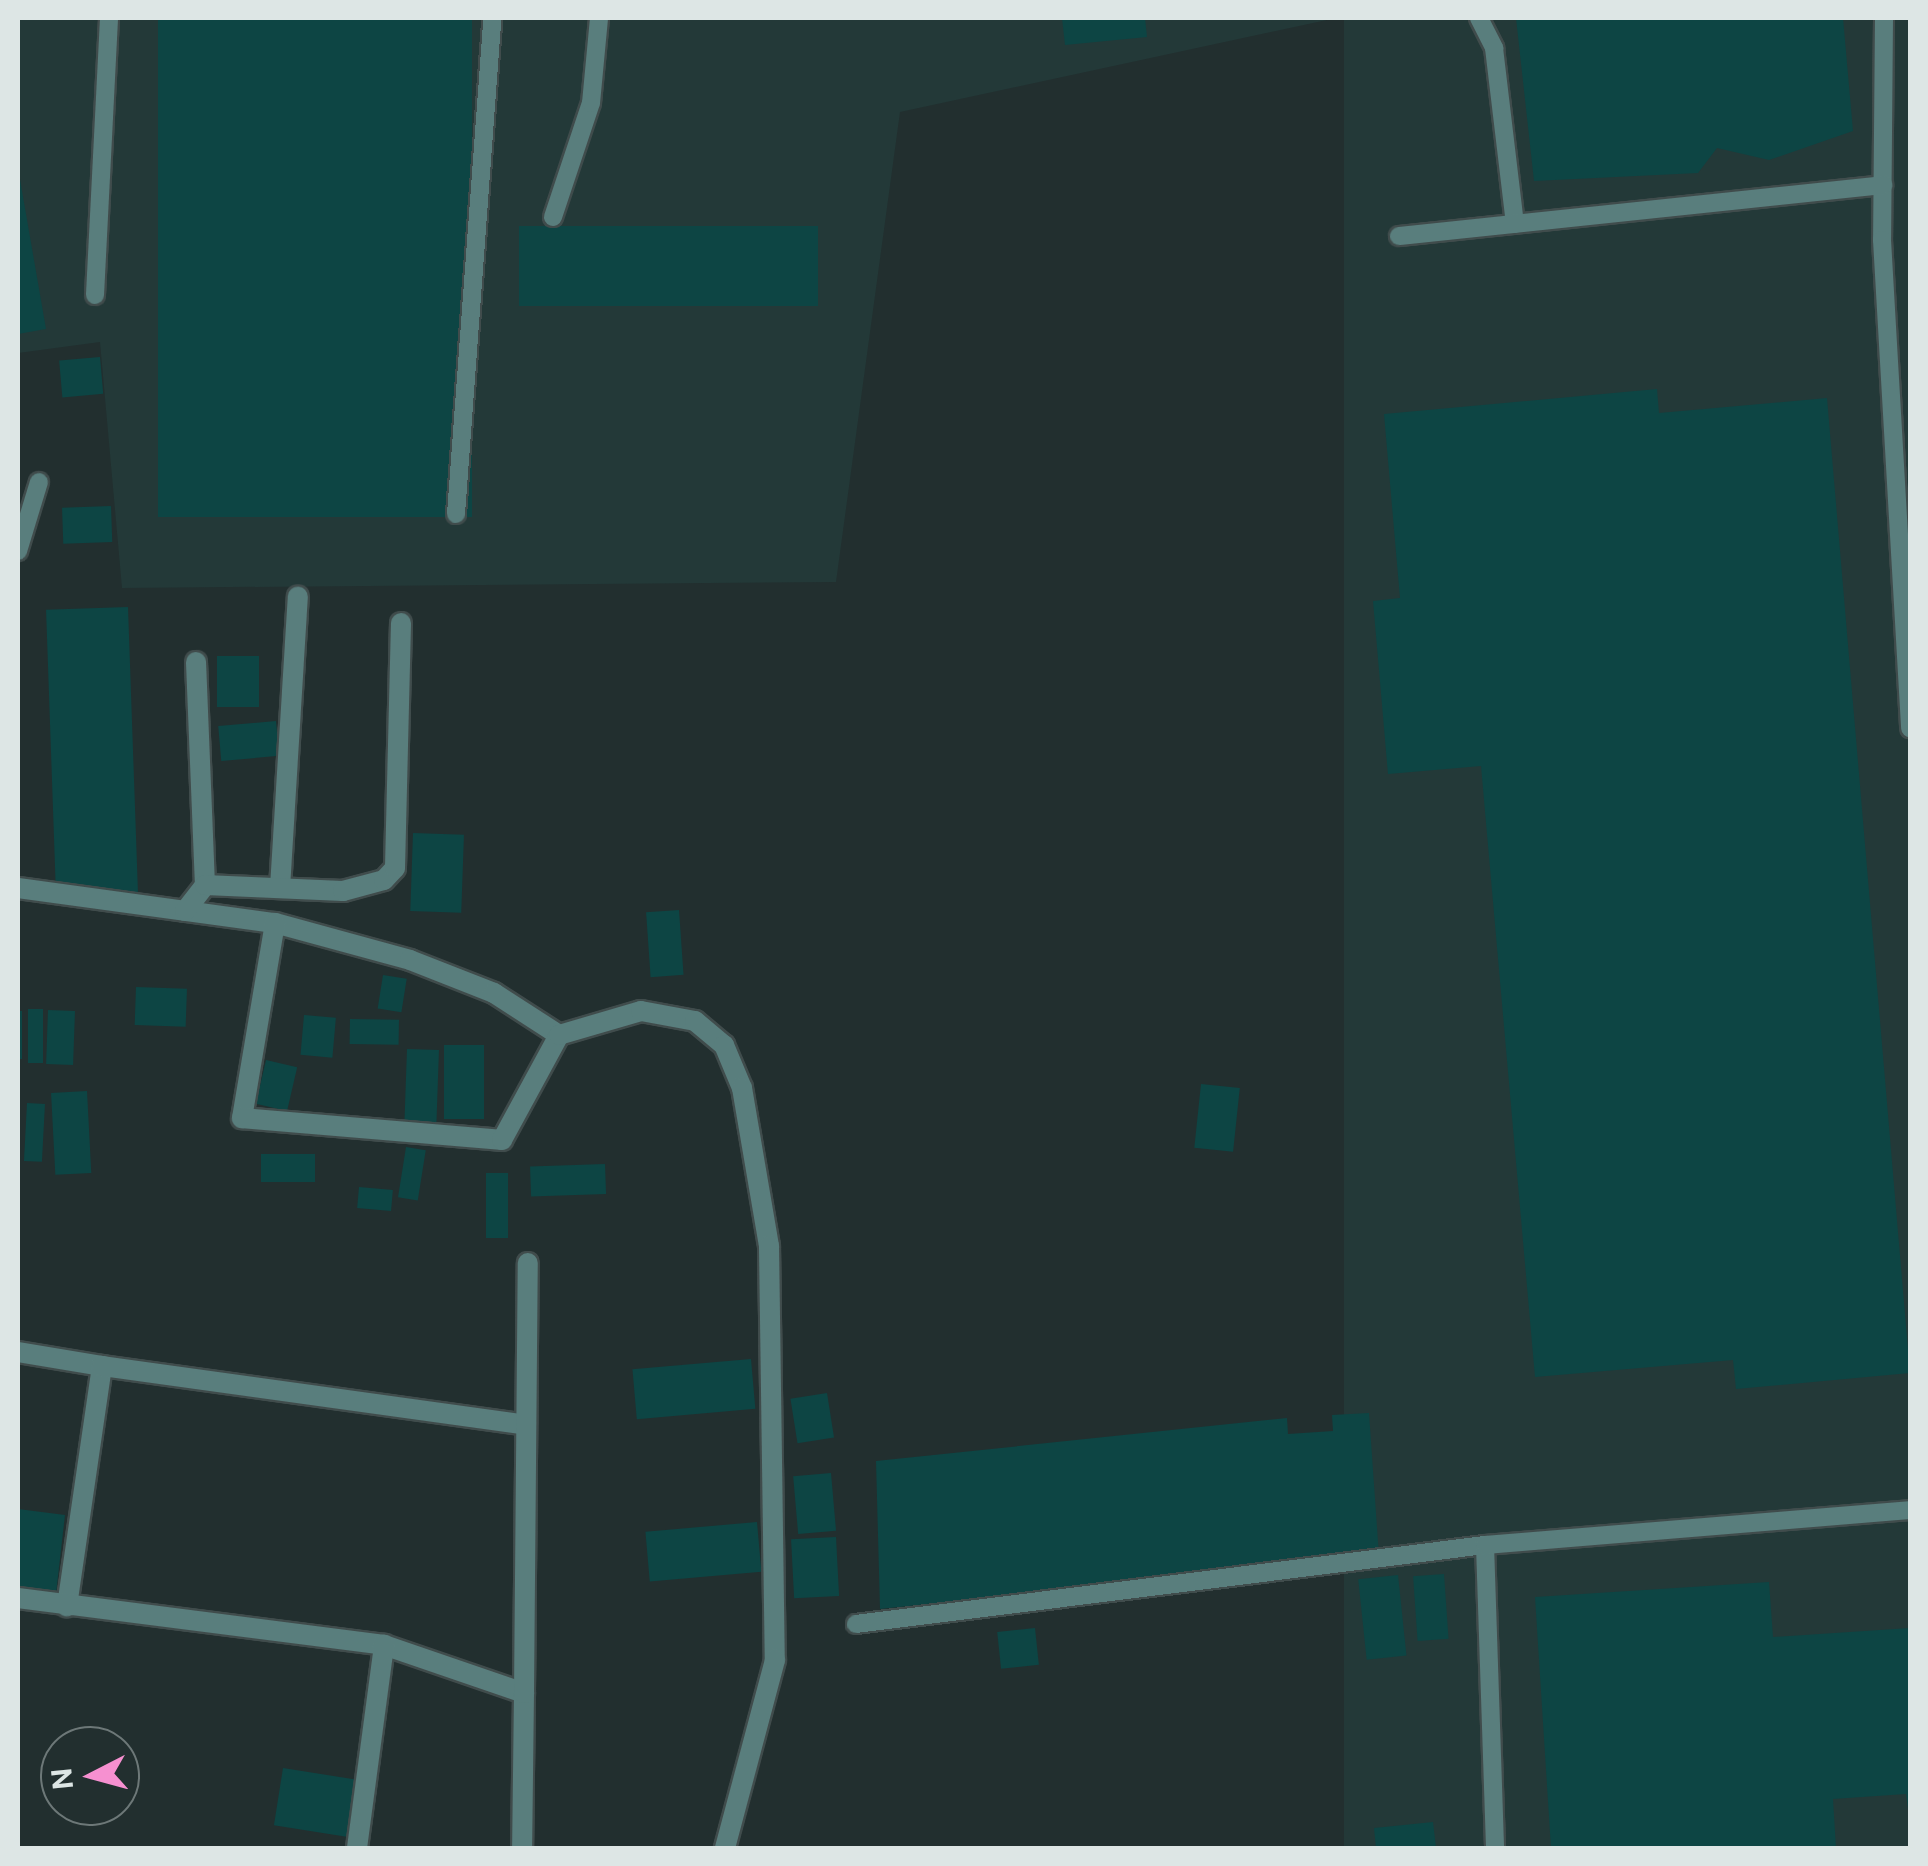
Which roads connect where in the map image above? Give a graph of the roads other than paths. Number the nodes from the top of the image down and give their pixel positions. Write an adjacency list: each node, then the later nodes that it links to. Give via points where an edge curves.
1 (109, 18): 10 (lane)
2 (492, 18): 12 (lane)
3 (599, 18): 7 (lane, via 591,103)
4 (1478, 18): 8 (lane, via 1494,48)
5 (1884, 18): 6 (lane)
6 (1883, 185): 8 (lane); 17 (lane)
7 (553, 217)
8 (1515, 224): 9 (lane)
9 (1399, 236)
10 (94, 295)
11 (38, 482): 13 (lane)
12 (456, 514)
13 (18, 552)
14 (298, 597): 20 (street)
15 (401, 623): 20 (street, via 395,868 367,888)
16 (196, 662): 18 (street)
17 (1910, 728)
18 (205, 885): 20 (street); 21 (street)
19 (18, 888): 21 (street)
20 (280, 888)
21 (185, 911): 22 (street)
22 (275, 923): 23 (street, via 410,960 494,993); 23 (street, via 242,1118 502,1140)
23 (559, 1035): 37 (street, via 641,1011 695,1021 724,1045 742,1088 769,1246 776,1660)
24 (528, 1263): 27 (street)
25 (18, 1352): 26 (street)
26 (102, 1366): 27 (street); 31 (street)
27 (526, 1425): 34 (street)
28 (1910, 1510): 29 (lane)
29 (1485, 1545): 32 (lane); 38 (lane)
30 (18, 1598): 31 (street)
31 (67, 1606): 33 (street)
32 (856, 1624)
33 (384, 1645): 34 (street); 35 (street)
34 (524, 1693): 36 (street)
35 (356, 1848)
36 (522, 1848)
37 (725, 1848)
38 (1495, 1848)

